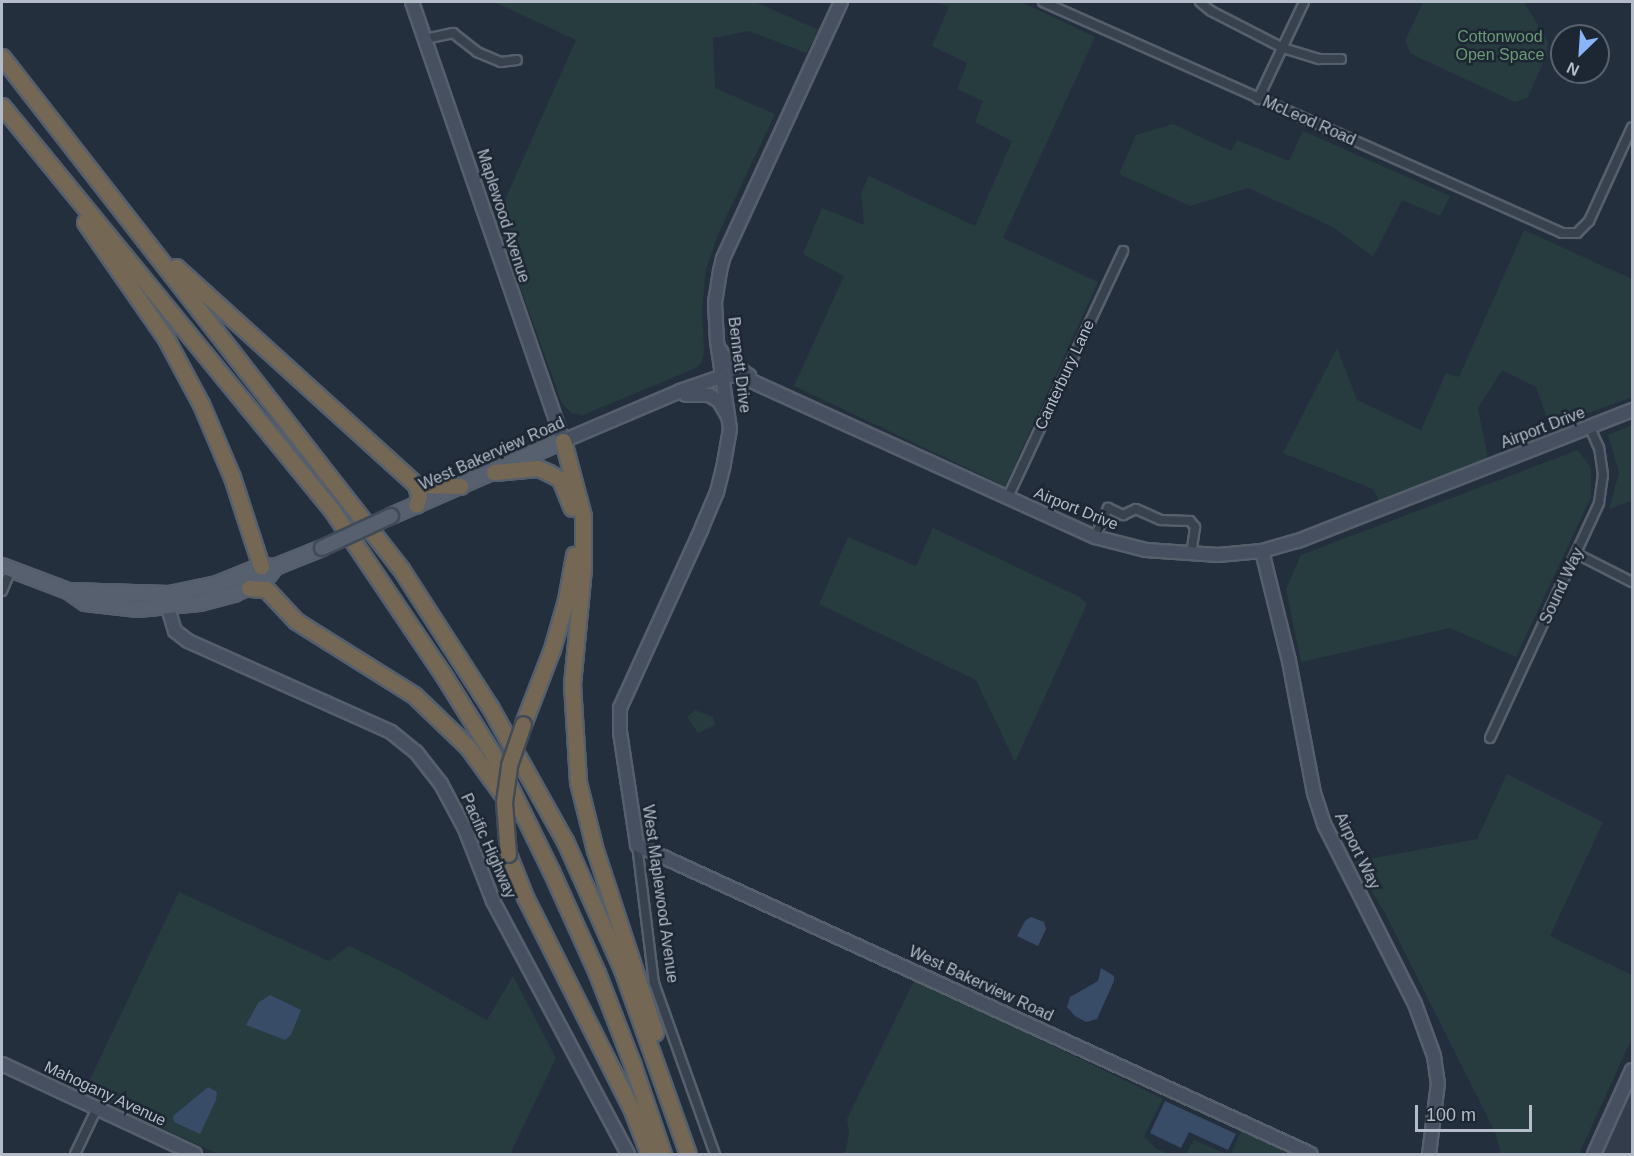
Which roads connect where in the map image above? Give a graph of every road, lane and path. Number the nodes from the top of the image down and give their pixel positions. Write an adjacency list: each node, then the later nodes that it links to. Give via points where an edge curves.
1 (411, 2): 6 (street, Maplewood Avenue)
2 (841, 2): 17 (street, Bennett Drive, via 723,259 715,303)
3 (1043, 2): 11 (street, McLeod Road)
4 (1200, 2): 7 (street)
5 (1304, 2): 7 (street)
6 (425, 39): 10 (street, via 453,33 477,52 501,62); 24 (street, Maplewood Avenue)
7 (1283, 48): 9 (street, via 1319,60); 11 (street)
8 (2, 57): 13 (highway)
9 (1341, 59)
10 (517, 60)
11 (1258, 99): 15 (street, McLeod Road, via 1562,233 1577,233 1589,221)
12 (2, 106): 14 (highway)
13 (48, 115): 26 (highway, via 179,271); 50 (highway, via 401,569 490,707 565,841 622,969)
14 (12, 119): 36 (highway, via 184,370); 46 (highway, via 332,510 498,763)
15 (1632, 127)
16 (1123, 251): 28 (street, Canterbury Lane)
17 (718, 346): 18 (street, Bennett Drive); 19 (street, via 727,361)
18 (723, 376): 19 (street, Airport Drive, via 740,376); 20 (street, West Bakerview Road); 22 (street, Bennett Drive)
19 (760, 384): 28 (street, Airport Drive)
20 (653, 401): 22 (street, via 704,393 718,401); 24 (street, West Bakerview Road)
21 (1632, 410): 23 (street, Airport Drive)
22 (730, 422): 43 (street, Bennett Drive, via 717,492)
23 (1590, 428): 32 (street, Airport Drive); 33 (street, Sound Way, via 1599,448 1603,483 1599,503)
24 (563, 441): 25 (main road, West Bakerview Road); 30 (highway); 50 (highway, via 583,516 583,568 572,684 578,782 595,850 668,1075)
25 (494, 472): 27 (main road, West Bakerview Road); 30 (highway, via 538,468 549,472 560,479)
26 (416, 485): 27 (highway); 29 (highway)
27 (460, 486): 29 (main road, West Bakerview Road)
28 (1007, 499): 31 (street, Airport Drive)
29 (416, 505): 36 (main road, West Bakerview Road, bridge, via 322,548)
30 (572, 508): 54 (highway, bridge, via 575,543 566,600 509,765 504,802 508,854 525,897 627,1099)
31 (1095, 537): 34 (street, Airport Drive, via 1146,550); 34 (street, via 1108,508 1124,515 1136,509 1161,520 1190,521 1195,527)
32 (1262, 552): 34 (street, Airport Drive); 58 (street, Airport Way, via 1324,824 1415,1004 1434,1056 1437,1101)
33 (1577, 554): 38 (street); 44 (street, Sound Way)
34 (1191, 555)
35 (2, 559): 37 (main road, West Bakerview Road)
36 (268, 567): 39 (main road, West Bakerview Road, via 266,579); 41 (main road, West Bakerview Road, via 169,594)
37 (7, 568): 40 (street); 41 (main road, West Bakerview Road)
38 (1632, 582)
39 (249, 588): 42 (main road, West Bakerview Road); 46 (highway, via 266,589 296,621 414,695 438,717 486,769)
40 (2, 591)
41 (68, 591): 42 (main road, West Bakerview Road, via 85,603)
42 (168, 608): 53 (street, Pacific Highway, via 175,631 188,641 391,732 416,752 441,784 465,829 493,902)
43 (622, 701): 45 (street, West Maplewood Avenue, via 620,732)
44 (1490, 738)
45 (637, 845): 56 (street, West Maplewood Avenue, via 654,983); 57 (street, West Bakerview Road)
46 (551, 871): 55 (highway, via 597,973)
47 (2, 1064): 49 (street, Mahogany Avenue)
48 (1632, 1070): 59 (street)
49 (97, 1108): 51 (street); 52 (street, Mahogany Avenue)
50 (687, 1151)
51 (75, 1155)
52 (195, 1155)
53 (628, 1155)
54 (648, 1155)
55 (663, 1155)
56 (715, 1155)
57 (1311, 1155)
58 (1429, 1155)
59 (1594, 1155)

